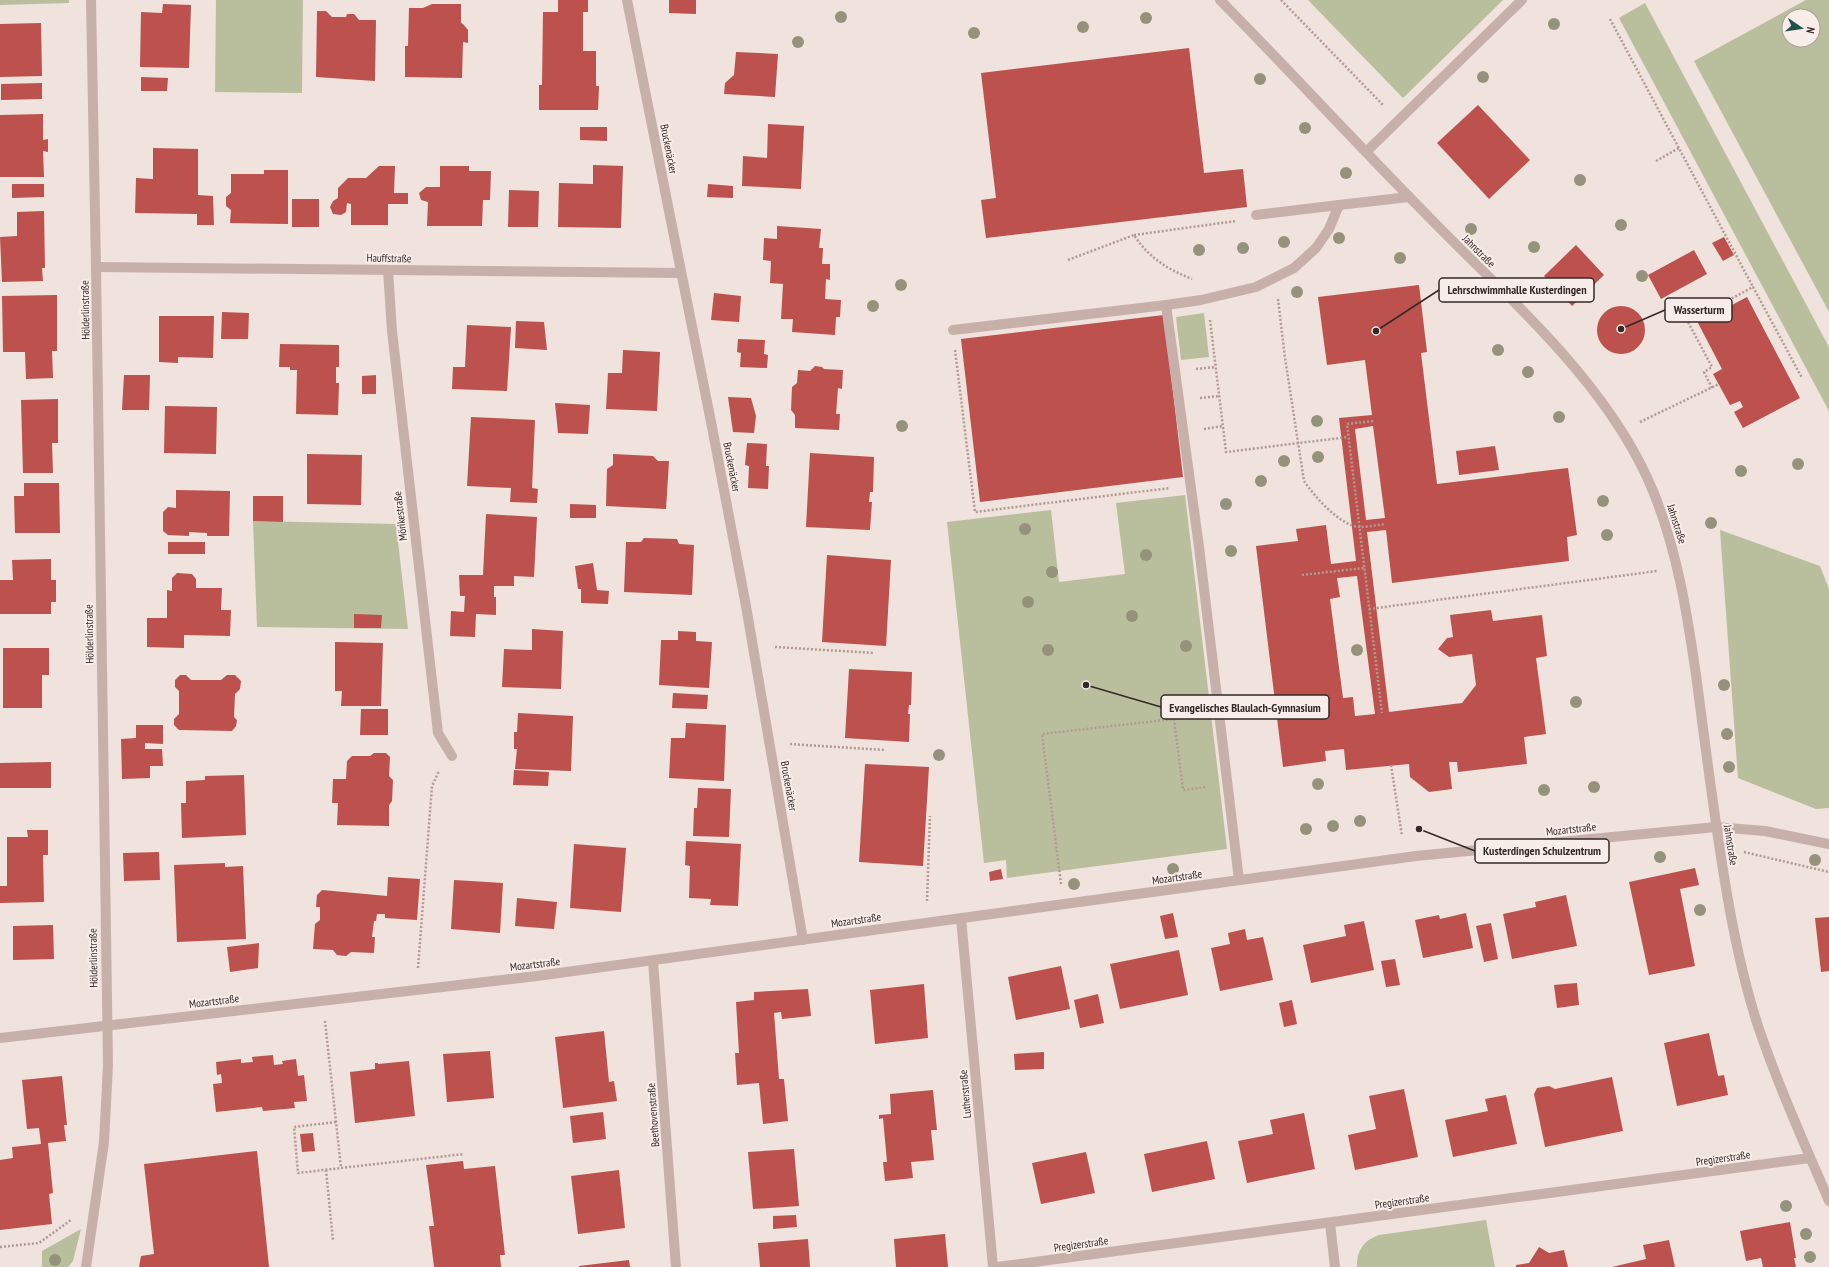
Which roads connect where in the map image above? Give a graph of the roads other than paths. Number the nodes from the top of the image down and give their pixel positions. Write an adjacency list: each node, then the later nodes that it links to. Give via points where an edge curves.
1 (91, 0): 9 (street, Hölderlinstraße)
2 (627, 0): 11 (street, Bruckenäcker)
3 (1220, 0): 5 (street, Jahnstraße)
4 (1522, 0): 5 (street)
5 (1366, 152): 6 (street, Jahnstraße)
6 (1409, 196): 7 (street); 15 (street, Jahnstraße, via 1545,335 1590,387 1622,431 1653,490 1677,568 1692,648)
7 (1339, 206): 8 (street); 12 (street, via 1329,229 1316,248 1294,268 1256,287)
8 (1256, 215)
9 (96, 267): 10 (street, Hauffstraße); 21 (street, Hölderlinstraße)
10 (388, 270): 11 (street, Hauffstraße); 14 (street, Mörikestraße, via 392,331 438,733)
11 (681, 273): 19 (street, Bruckenäcker, via 753,645)
12 (1166, 305): 13 (street); 17 (street)
13 (953, 330)
14 (452, 756)
15 (1716, 827): 16 (street, Mozartstraße, via 1771,832); 17 (street, Mozartstraße, via 1405,857); 23 (street, Jahnstraße, via 1738,948 1757,1022)
16 (1829, 844)
17 (1239, 880): 18 (street, Mozartstraße)
18 (961, 918): 19 (street, Mozartstraße); 28 (street, Lutherstraße)
19 (803, 940): 20 (street, Mozartstraße)
20 (653, 961): 21 (street, Mozartstraße); 27 (street, Beethovenstraße)
21 (106, 1026): 22 (street, Mozartstraße); 26 (street, Hölderlinstraße, via 107,1102 104,1142)
22 (0, 1038)
23 (1810, 1158): 24 (street, Jahnstraße); 25 (street, Pregizerstraße)
24 (1829, 1201)
25 (1330, 1223): 29 (street, Pregizerstraße); 30 (street)
26 (86, 1267)
27 (676, 1267)
28 (993, 1267)
29 (997, 1267)
30 (1335, 1267)

